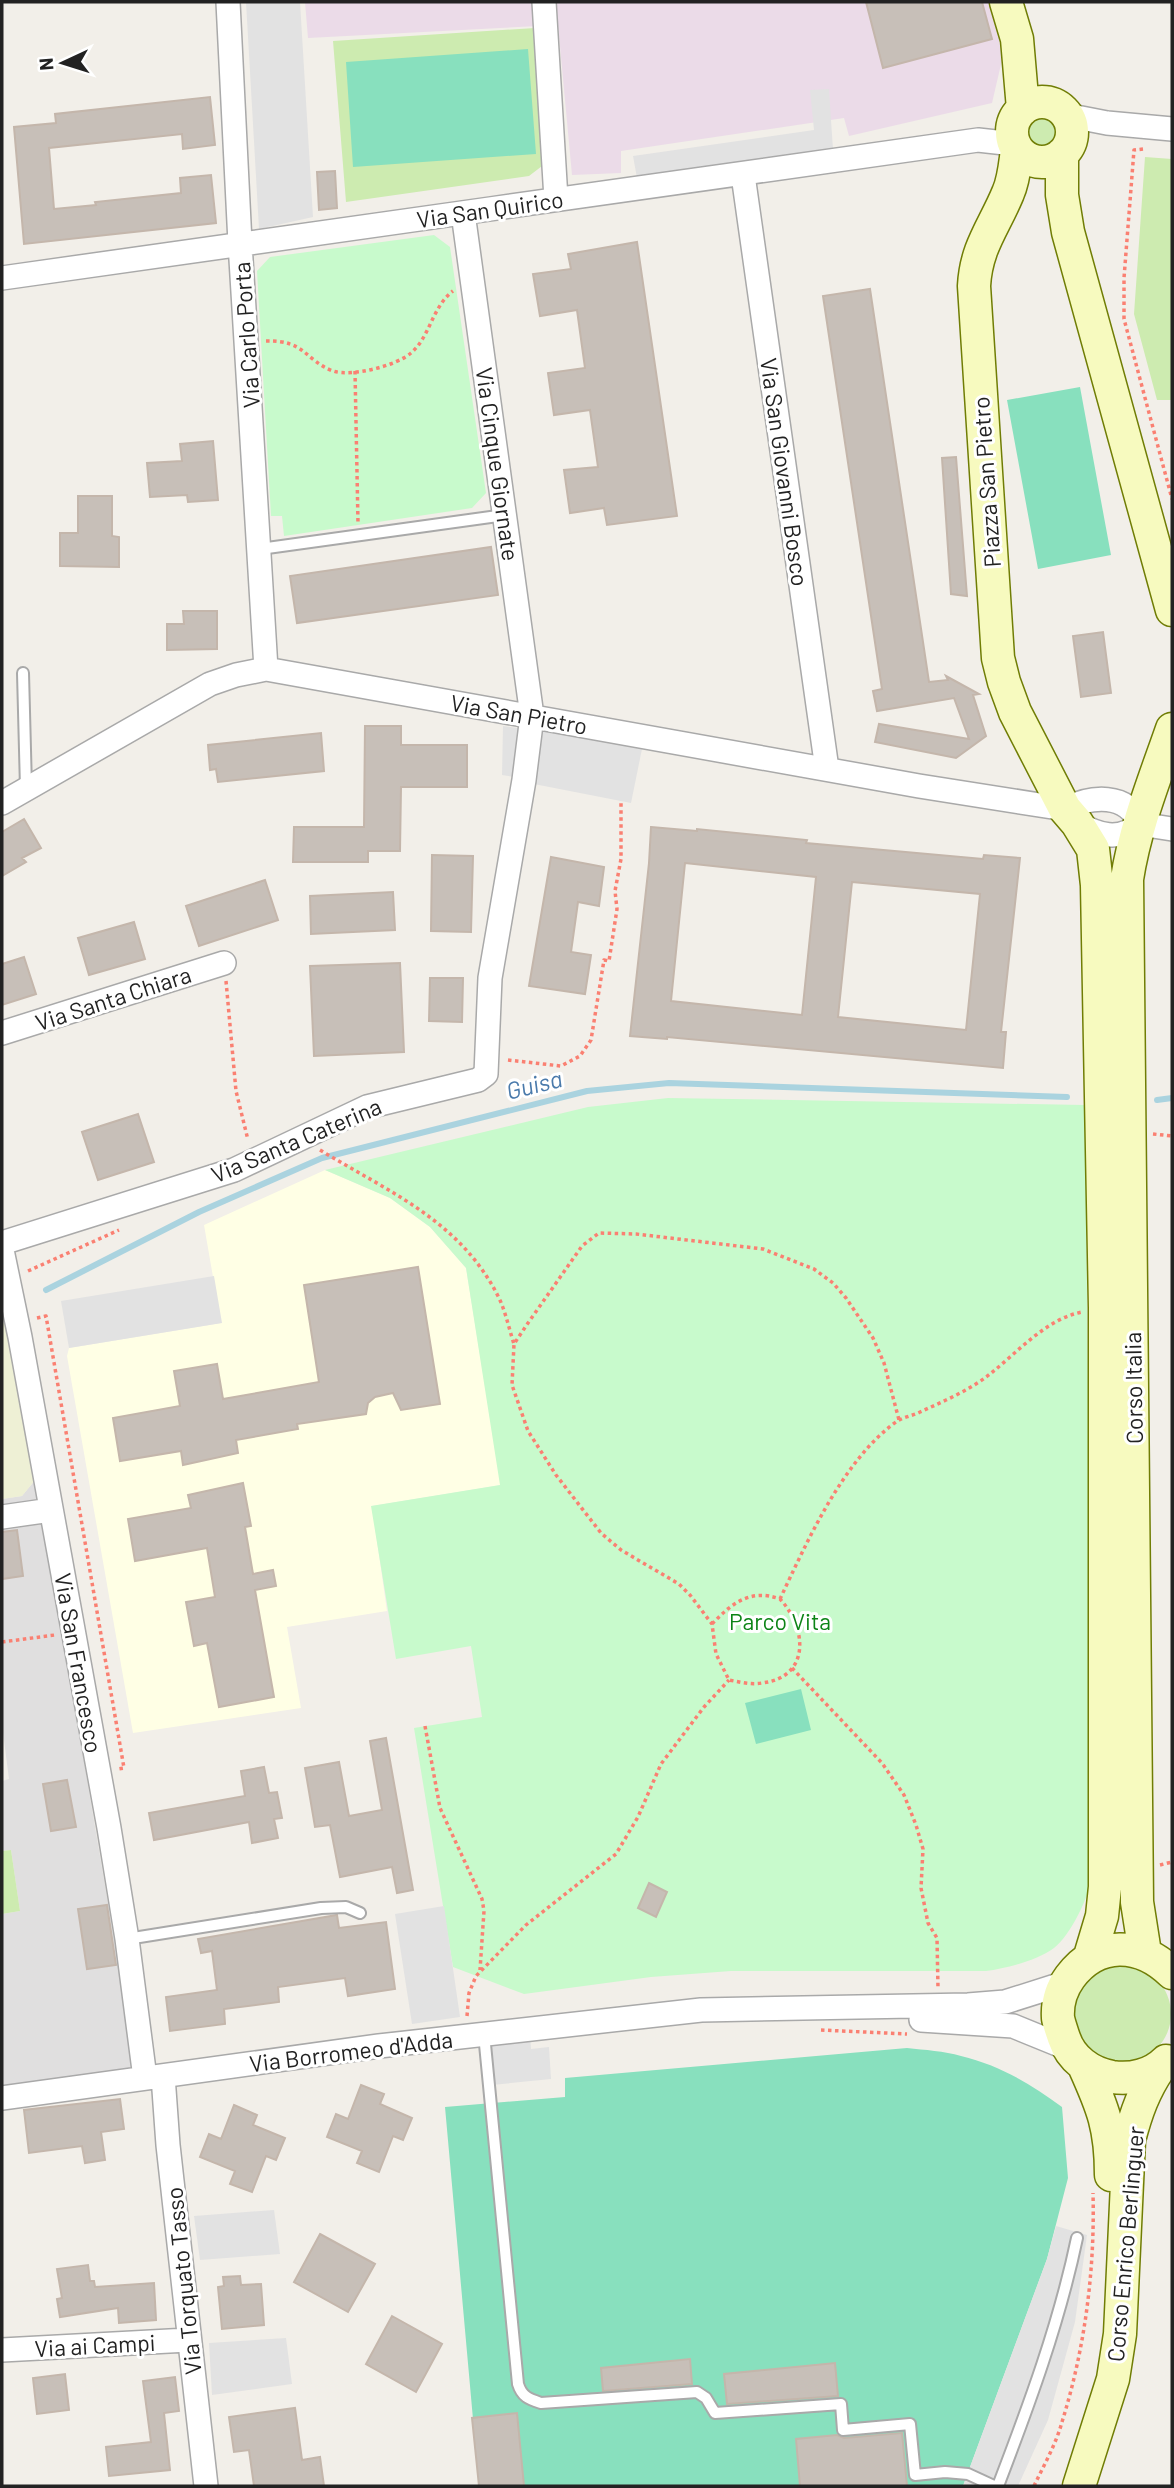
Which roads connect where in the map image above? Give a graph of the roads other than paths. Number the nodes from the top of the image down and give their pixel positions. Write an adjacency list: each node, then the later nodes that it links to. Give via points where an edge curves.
1 (228, 2): 11 (street, Via Carlo Porta)
2 (544, 2): 9 (street)
3 (1006, 2): 4 (street)
4 (1017, 39): 5 (street, via 1050,90); 7 (street, Piazza San Pietro)
5 (1065, 128): 6 (street, via 1107,123); 7 (street, via 1050,103 1041,102); 7 (street, via 1046,162 1027,158); 15 (street, via 1062,195 1068,232)
6 (1172, 129)
7 (1016, 132): 8 (street, Via San Quirico); 24 (street, Piazza San Pietro, via 1010,190 978,253 974,286 998,647 1015,712)
8 (743, 175): 9 (street, Via San Quirico); 20 (street, Via San Giovanni Bosco)
9 (556, 200): 10 (street, Via San Quirico)
10 (463, 213): 11 (street, Via San Quirico); 13 (street, Via Cinque Giornate)
11 (240, 243): 12 (street, Via San Quirico); 14 (street, Via Carlo Porta)
12 (2, 272)
13 (505, 515): 14 (lane); 18 (street, Via Cinque Giornate)
14 (260, 549): 16 (street, Via Carlo Porta)
15 (1172, 610)
16 (266, 668): 18 (street, Via San Pietro); 21 (street, Via San Pietro, via 210,684)
17 (23, 673): 21 (lane)
18 (532, 716): 20 (street, Via San Pietro); 28 (street, Via Santa Caterina, via 490,978 486,1074 478,1080 367,1107 256,1162)
19 (1172, 729): 23 (street)
20 (827, 769): 24 (street, Via San Pietro)
21 (26, 789): 22 (street, Via San Pietro)
22 (2, 803)
23 (1140, 824): 24 (street, via 1110,835); 24 (street, via 1135,812 1120,803 1080,801); 25 (street); 34 (street, Corso Italia, via 1127,879 1137,1902)
24 (1078, 827): 35 (street, Corso Italia, via 1097,885 1105,1308 1105,1891)
25 (1172, 829)
26 (224, 963): 27 (street, Via Santa Chiara)
27 (2, 1033)
28 (2, 1243)
29 (2, 1250): 30 (street, Via San Francesco)
30 (51, 1510): 31 (street); 33 (street, Via San Francesco)
31 (2, 1517)
32 (360, 1913): 33 (lane, via 345,1907 321,1908)
33 (127, 1939): 42 (street, Via San Francesco)
34 (1145, 1953): 35 (street, via 1128,1949); 36 (street)
35 (1090, 1956): 37 (street)
36 (1172, 1973)
37 (1065, 1983): 38 (street, Via Borromeo d'Adda, via 1005,2002 968,2006); 40 (street, Corso Enrico Berlinguer, via 1058,2019)
38 (701, 2010): 39 (street, Via Borromeo d'Adda); 40 (street, Via Borromeo d'Adda, via 997,2024 1027,2031)
39 (476, 2035): 42 (street, Via Borromeo d'Adda); 49 (lane, via 518,2384 528,2399 541,2403 697,2392 715,2413 841,2404 843,2430 910,2424 915,2475 968,2474)
40 (1076, 2057): 41 (street, via 1102,2076 1122,2079 1142,2076); 47 (street, Corso Enrico Berlinguer, via 1101,2102 1111,2149 1110,2323)
41 (1166, 2061): 47 (street, Corso Enrico Berlinguer, via 1149,2083 1129,2140 1120,2334)
42 (154, 2077): 43 (street, Via Borromeo d'Adda); 45 (street, Via Torquato Tasso, via 164,2106)
43 (2, 2098)
44 (1077, 2238): 49 (lane, via 1049,2344)
45 (188, 2340): 46 (street, Via ai Campi); 48 (street, Via Torquato Tasso)
46 (2, 2350)
47 (1099, 2425): 50 (street, Corso Enrico Berlinguer)
48 (206, 2486)
49 (996, 2486)
50 (1079, 2486)

